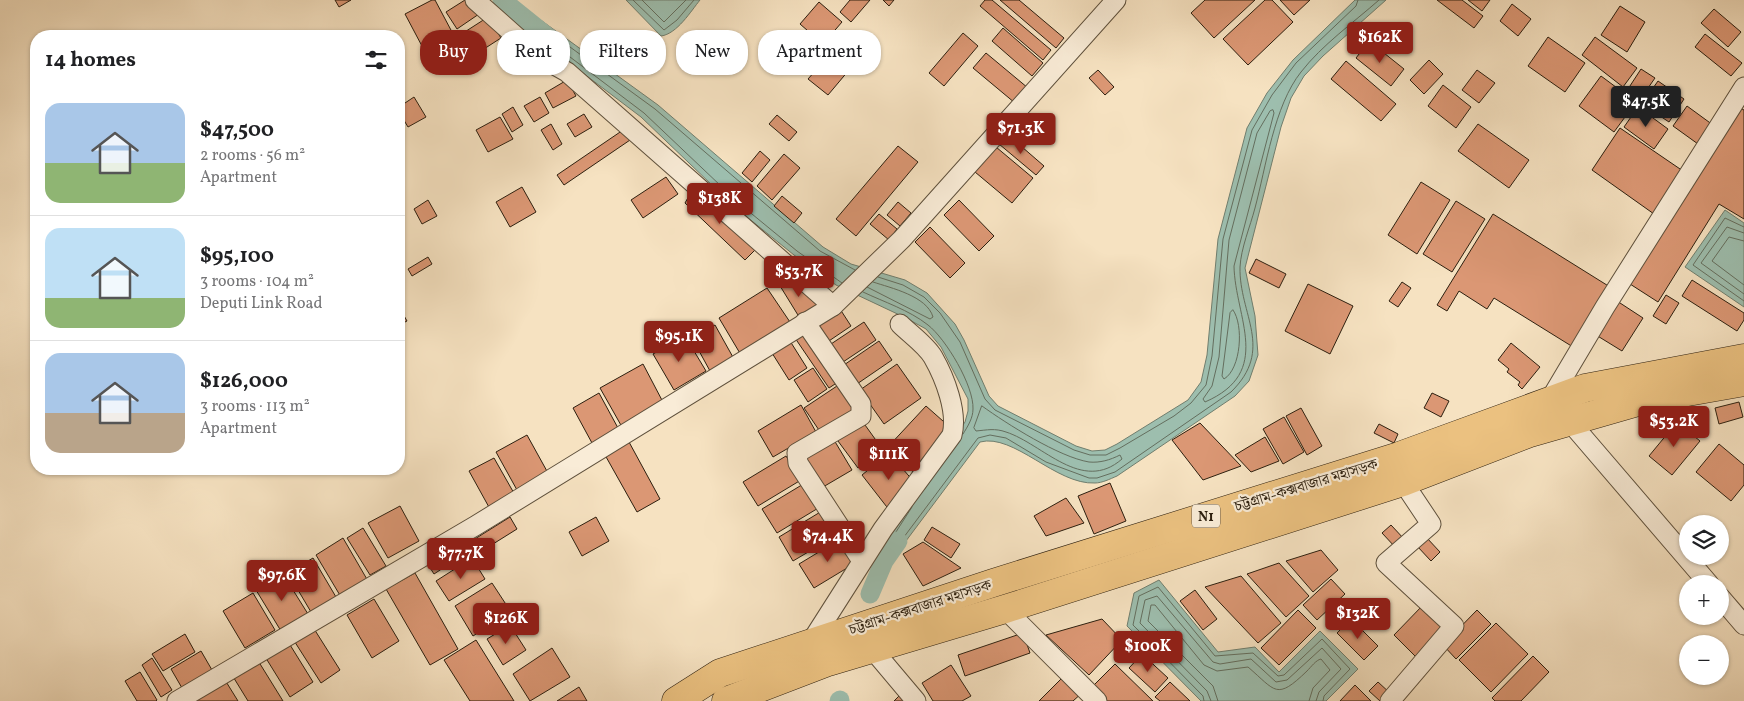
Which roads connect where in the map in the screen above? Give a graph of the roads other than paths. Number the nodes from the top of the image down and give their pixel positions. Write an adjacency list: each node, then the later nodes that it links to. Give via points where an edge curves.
1 (475, 0): 4 (street, via 537,55 567,72)
2 (1116, 0): 4 (street, via 902,240)
3 (1744, 87): 9 (street, via 1605,306)
4 (839, 299): 5 (street)
5 (806, 322): 13 (street, via 862,410 861,416 797,453 798,463); 21 (street, via 475,526)
6 (900, 324): 13 (street, via 932,356 956,422 952,435)
7 (1744, 358): 9 (highway, চট্টগ্রাম-কক্সবাজার মহাসড়ক / N1, via 1585,388)
8 (1744, 382): 10 (highway, চট্টগ্রাম-কক্সবাজার মহাসড়ক / N1, via 1648,399)
9 (1550, 400): 11 (street); 18 (highway, চট্টগ্রাম-কক্সবাজার মহাসড়ক / N1, via 1399,456)
10 (1570, 422): 11 (highway, চট্টগ্রাম-কক্সবাজার মহাসড়ক / N1); 14 (street)
11 (1530, 433): 12 (highway, চট্টগ্রাম-কক্সবাজার মহাসড়ক / N1)
12 (1403, 482): 16 (highway, চট্টগ্রাম-কক্সবাজার মহাসড়ক / N1); 26 (street, via 1431,524 1386,563 1454,626)
13 (862, 562): 18 (street)
14 (1701, 575)
15 (1729, 608): 17 (street)
16 (1005, 609): 19 (highway, চট্টগ্রাম-কক্সবাজার মহাসড়ক / N1); 25 (street)
17 (1744, 625)
18 (811, 642): 22 (highway, চট্টগ্রাম-কক্সবাজার মহাসড়ক / N1, via 720,673)
19 (873, 650): 20 (highway, চট্টগ্রাম-কক্সবাজার মহাসড়ক / N1, via 828,662); 24 (street)
20 (757, 696): 23 (highway, চট্টগ্রাম-কক্সবাজার মহাসড়ক / N1)
21 (177, 701)
22 (676, 701)
23 (726, 701)
24 (916, 701)
25 (1097, 701)
26 (1390, 701)

